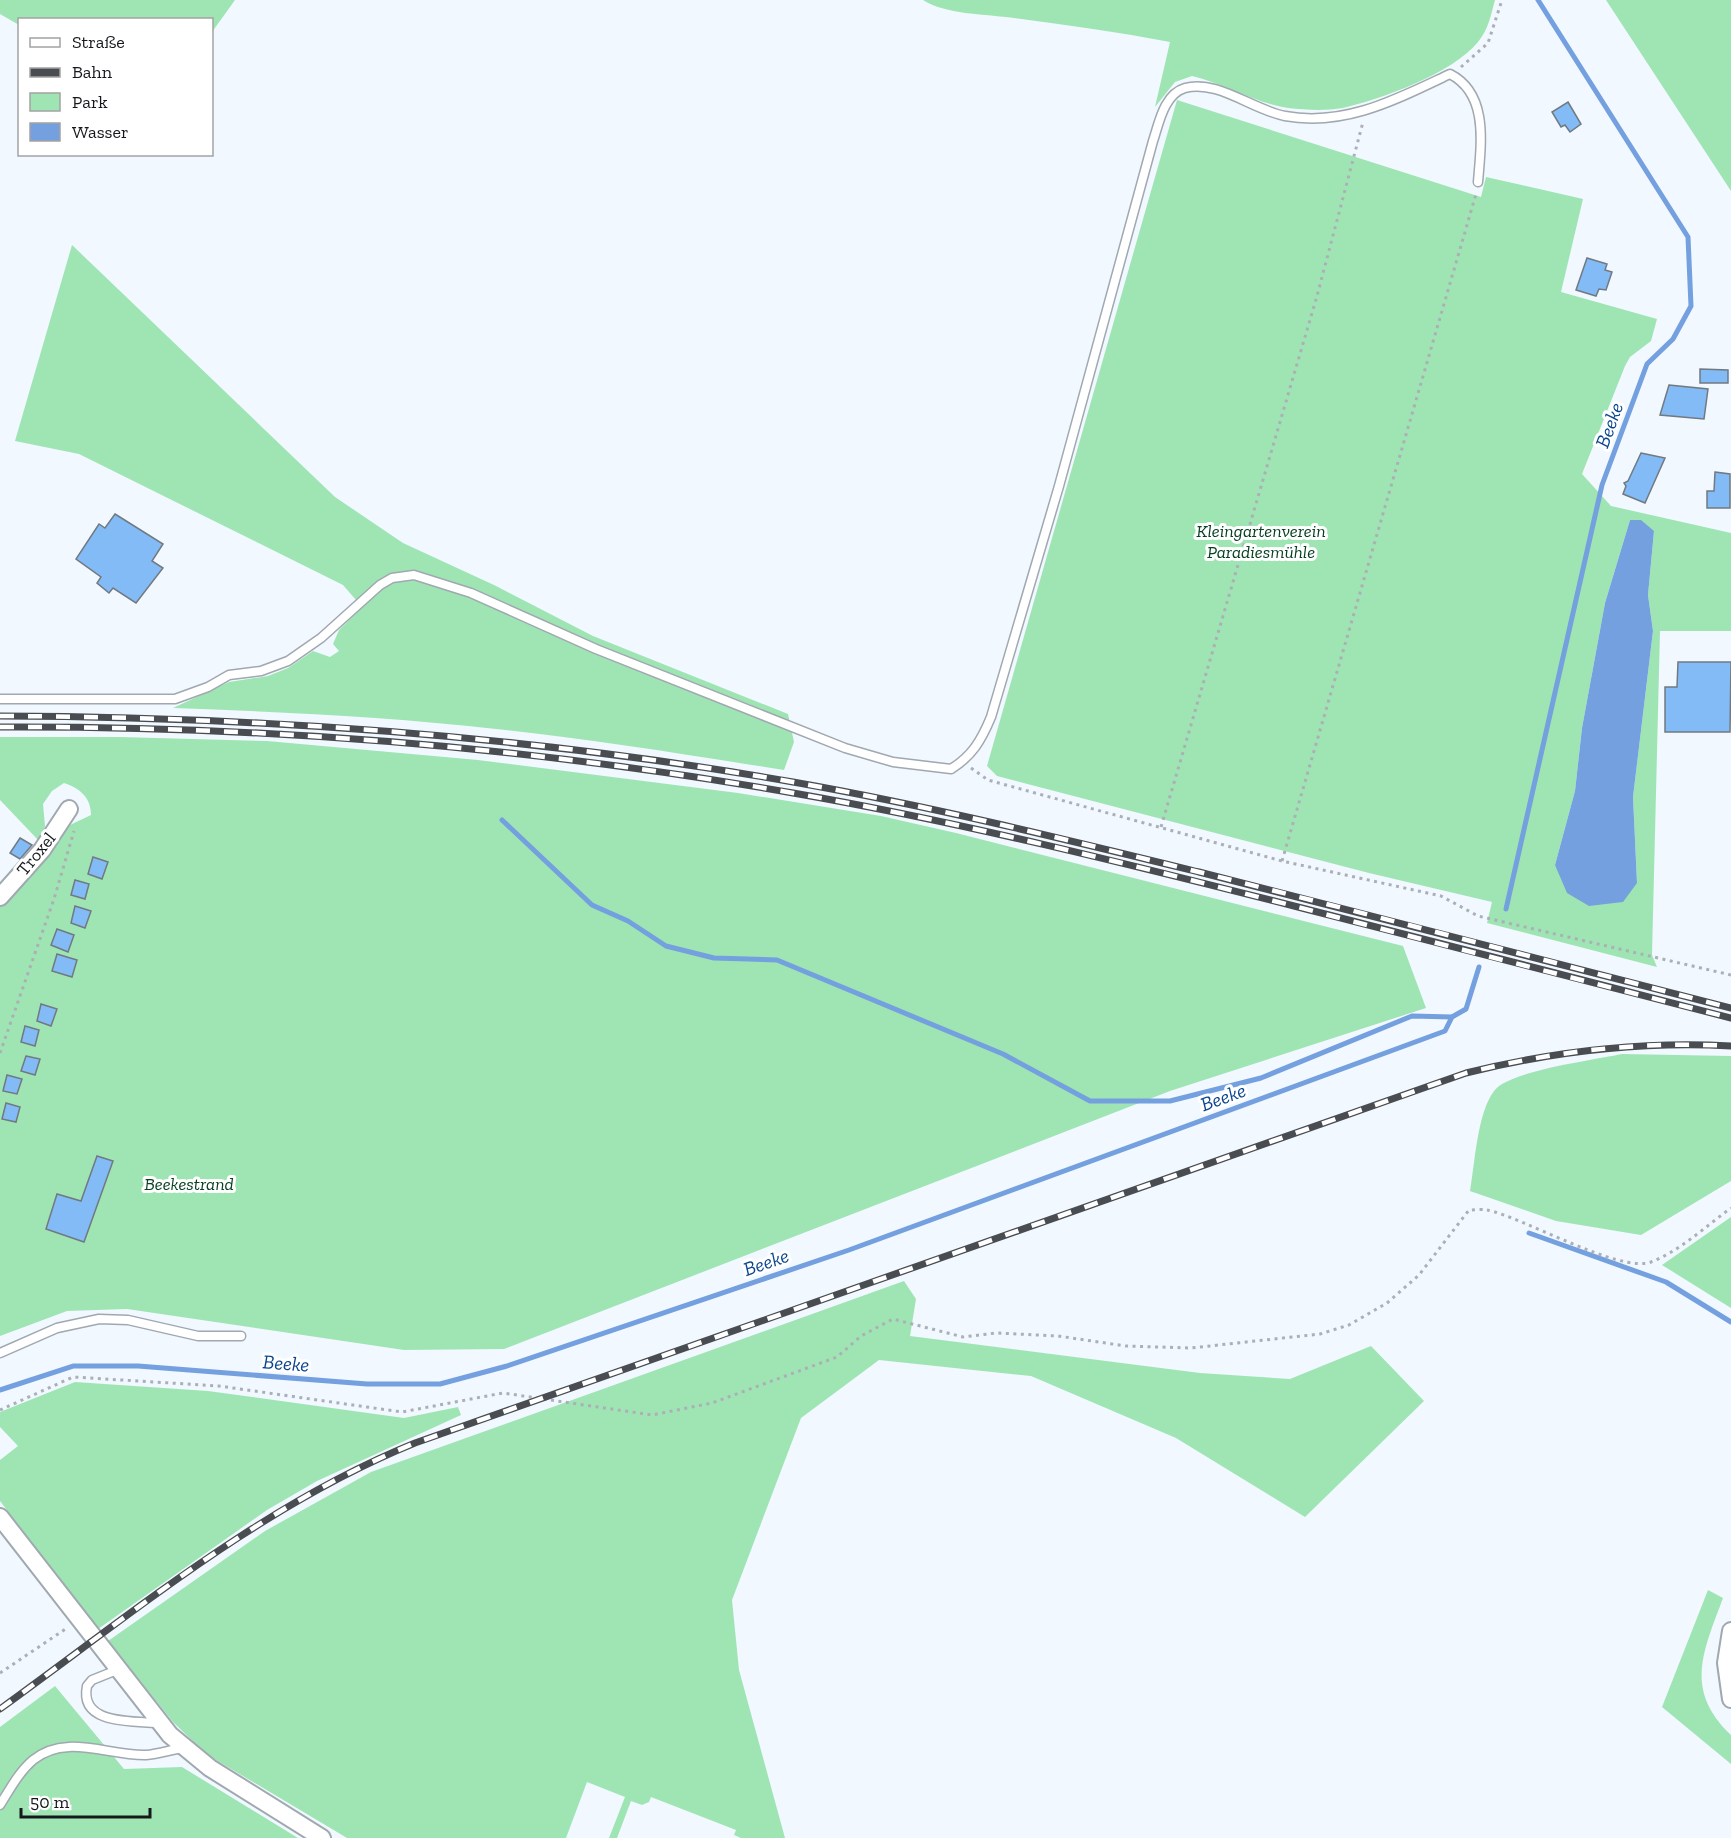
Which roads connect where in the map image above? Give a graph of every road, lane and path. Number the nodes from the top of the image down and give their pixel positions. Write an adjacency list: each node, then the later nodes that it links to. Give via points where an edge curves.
1 (1502, 0): 2 (path, via 1488,43)
2 (1450, 74): 3 (lane); 4 (lane, via 1470,90 1479,114)
3 (1366, 111): 6 (lane, via 1322,119 1285,116 1198,86 1179,90 1165,108 991,717 982,740); 8 (path, via 1317,296)
4 (1478, 182): 9 (path)
5 (0, 699): 6 (lane, via 175,699 229,675 261,671 288,661 321,638 380,585 392,578 414,575 471,593 596,649 845,748 932,769 951,769)
6 (963, 762): 8 (path, via 988,780)
7 (69, 809): 10 (street, Troxel, via 42,850); 12 (path, via 75,835)
8 (1161, 827): 9 (path)
9 (1282, 861): 11 (path, via 1441,897 1478,916)
10 (0, 897)
11 (1731, 975)
12 (0, 1053)
13 (1731, 1208): 16 (path, via 1665,1256 1649,1263 1632,1264 1488,1210 1469,1210 1419,1275 1387,1303 1349,1325 1320,1334 1191,1348 1126,1346 1058,1336 996,1333 963,1337 893,1319 861,1336 837,1357 712,1403 652,1415 503,1393 402,1412 219,1386 74,1377)
14 (241, 1336): 15 (lane, via 198,1336 128,1320 99,1319 57,1328)
15 (0, 1353)
16 (0, 1410)
17 (0, 1517): 18 (street)
18 (79, 1620): 20 (street); 21 (path)
19 (1731, 1631): 22 (street, via 1725,1663)
20 (117, 1670): 23 (street); 23 (lane, via 87,1686 87,1703 92,1711 118,1720)
21 (0, 1673)
22 (1731, 1699)
23 (159, 1723): 24 (street)
24 (182, 1748): 25 (lane, via 147,1755 78,1746 51,1750 22,1771); 26 (street)
25 (0, 1805)
26 (322, 1838)

